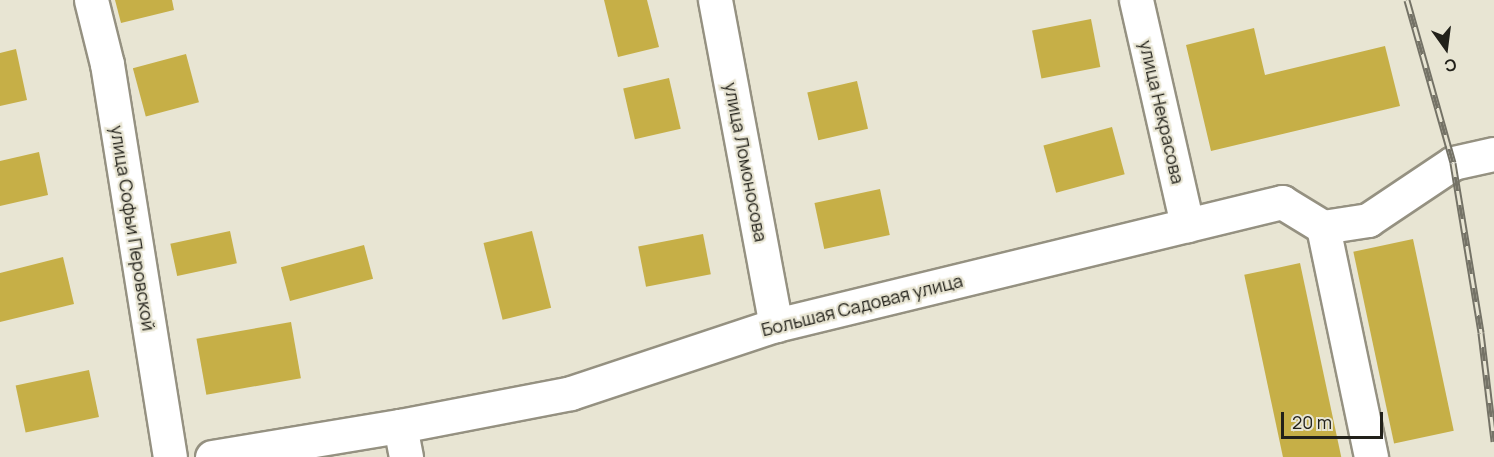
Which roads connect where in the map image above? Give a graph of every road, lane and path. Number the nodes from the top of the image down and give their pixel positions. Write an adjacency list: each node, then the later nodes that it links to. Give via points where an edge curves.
1 (91, 0): 9 (street, улица Софьи Перовской, via 107,64)
2 (715, 0): 7 (street, улица Ломоносова)
3 (1136, 0): 5 (street, улица Некрасова)
4 (1494, 154): 6 (street, via 1453,163 1368,220)
5 (1187, 225): 6 (street, Большая Садовая улица, via 1282,202); 7 (street, Большая Садовая улица)
6 (1323, 227): 11 (street)
7 (776, 325): 8 (street, Большая Садовая улица, via 571,393)
8 (403, 442): 10 (street, Большая Садовая улица)
9 (170, 457)
10 (212, 457)
11 (1371, 457)

